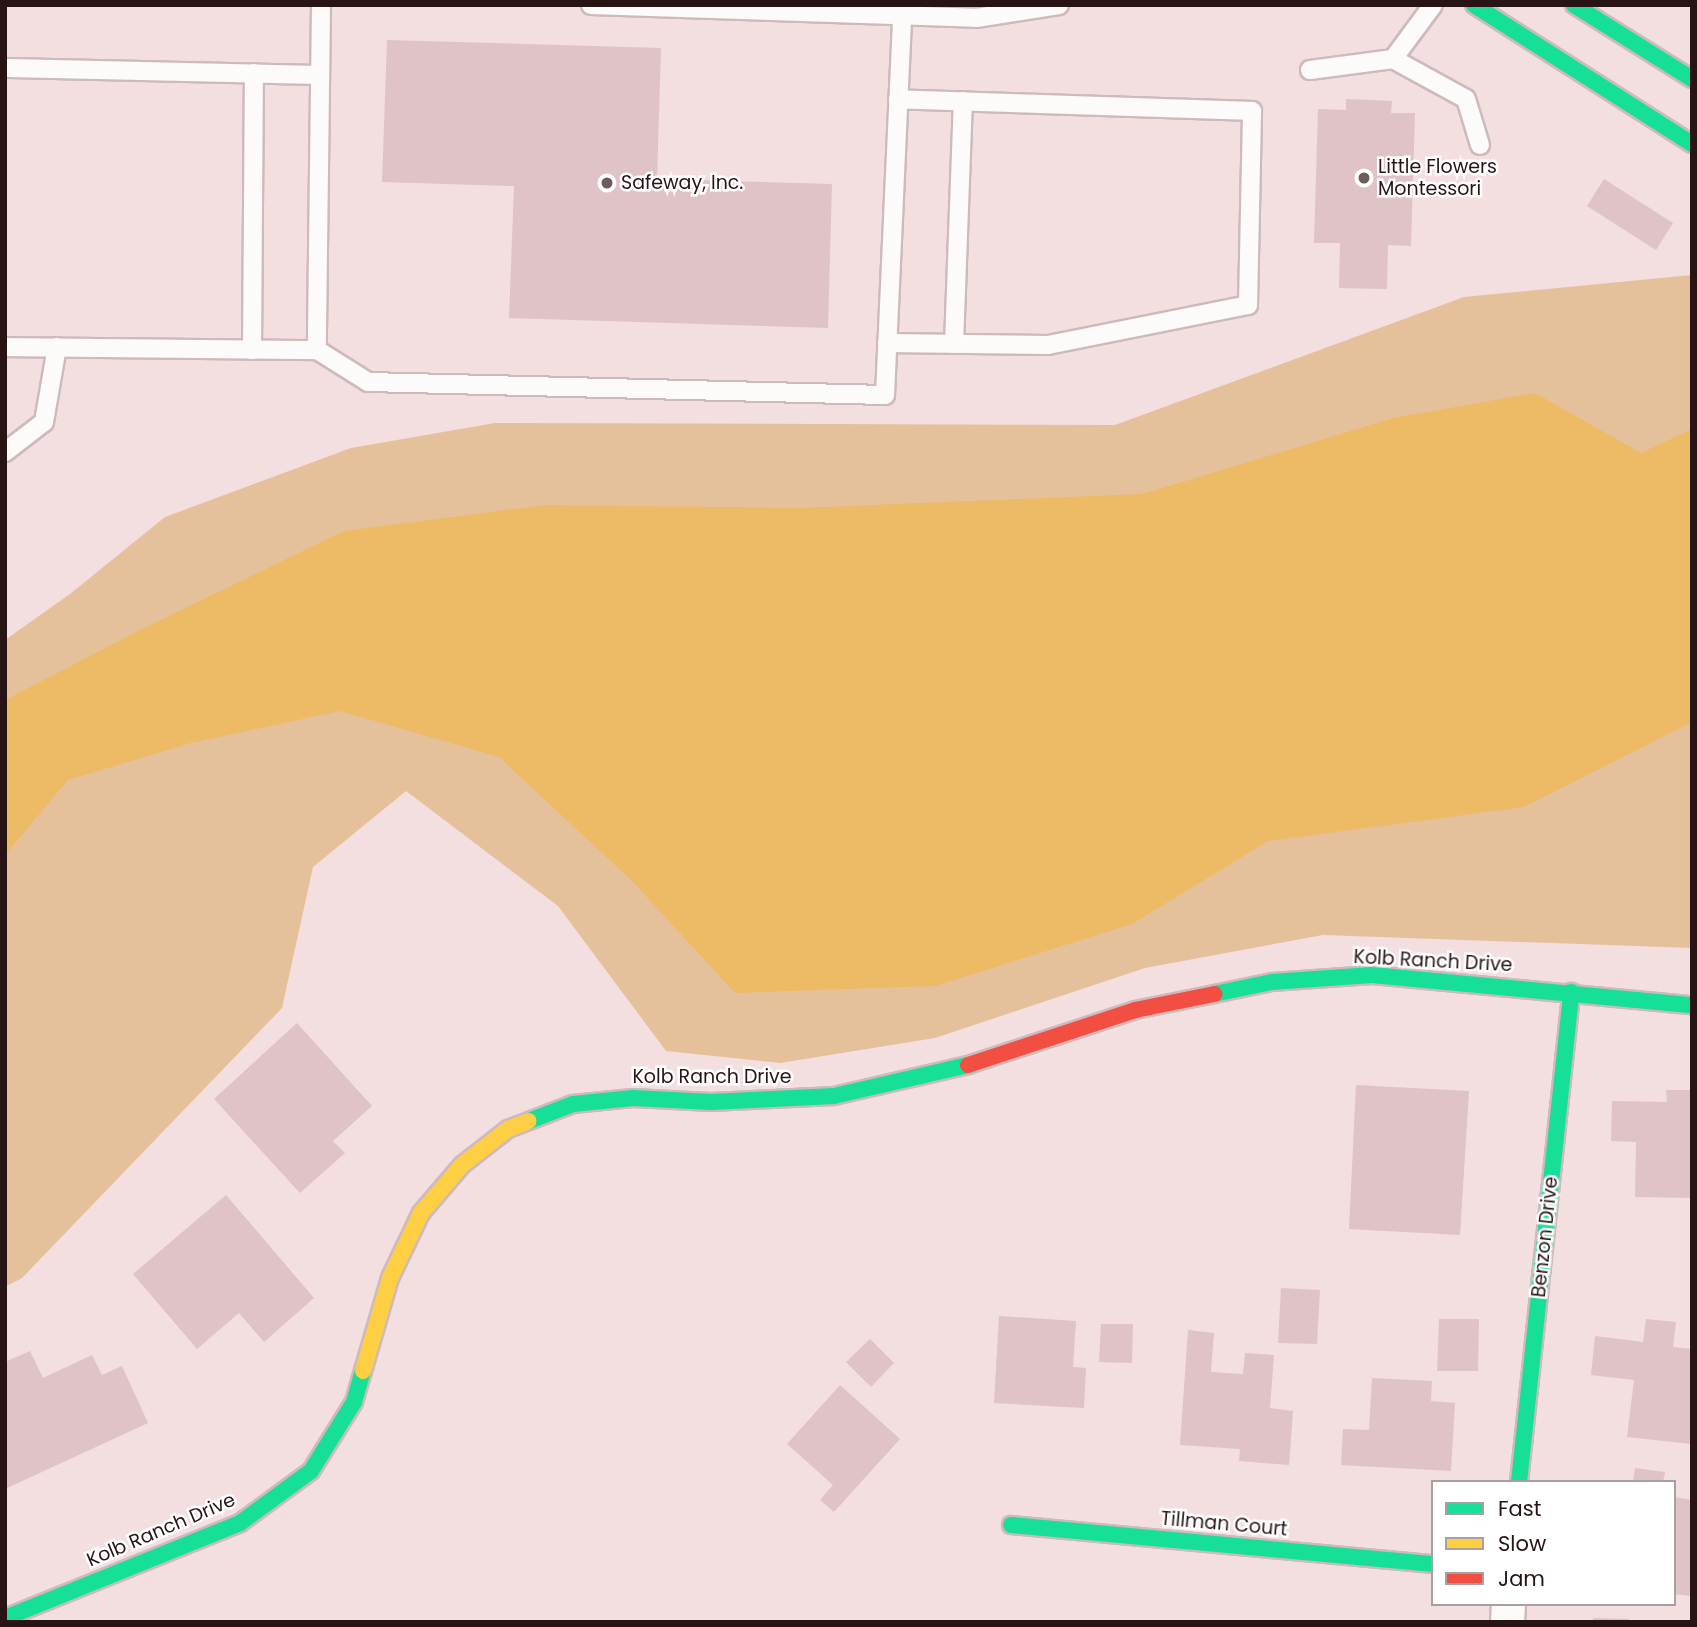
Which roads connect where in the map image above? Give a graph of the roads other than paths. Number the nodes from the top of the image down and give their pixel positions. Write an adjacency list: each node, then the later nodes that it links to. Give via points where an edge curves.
1 (321, 5): 13 (lane)
2 (590, 5): 7 (lane)
3 (1059, 5): 8 (lane, via 976,18)
4 (1433, 5): 9 (lane)
5 (1474, 5): 17 (street)
6 (1574, 5): 14 (street)
7 (753, 8): 8 (lane)
8 (902, 16): 15 (lane)
9 (1393, 59): 11 (lane); 18 (lane, via 1466,99)
10 (5, 68): 12 (lane)
11 (1310, 71)
12 (254, 73): 13 (lane); 23 (lane)
13 (320, 75): 24 (lane)
14 (1692, 79)
15 (898, 99): 16 (lane); 19 (lane)
16 (963, 101): 20 (lane); 20 (lane, via 1252,111 1248,305 1048,345)
17 (1692, 144)
18 (1480, 145)
19 (887, 342): 20 (lane); 24 (lane, via 885,395 368,382)
20 (954, 344)
21 (5, 347): 22 (lane)
22 (57, 348): 23 (lane); 25 (lane, via 44,422)
23 (252, 350): 24 (lane)
24 (317, 351)
25 (5, 452)
26 (1571, 992): 27 (street, Kolb Ranch Drive); 28 (street, Benzon Drive); 31 (street, Kolb Ranch Drive, via 1372,975 1272,982 1135,1010 958,1068 834,1096 585,1102 508,1129 462,1165 421,1213 390,1278 354,1402 311,1471 240,1523)
27 (1692, 1005)
28 (1519, 1480)
29 (1011, 1525): 30 (street, Tillman Court)
30 (1431, 1564)
31 (5, 1618)

